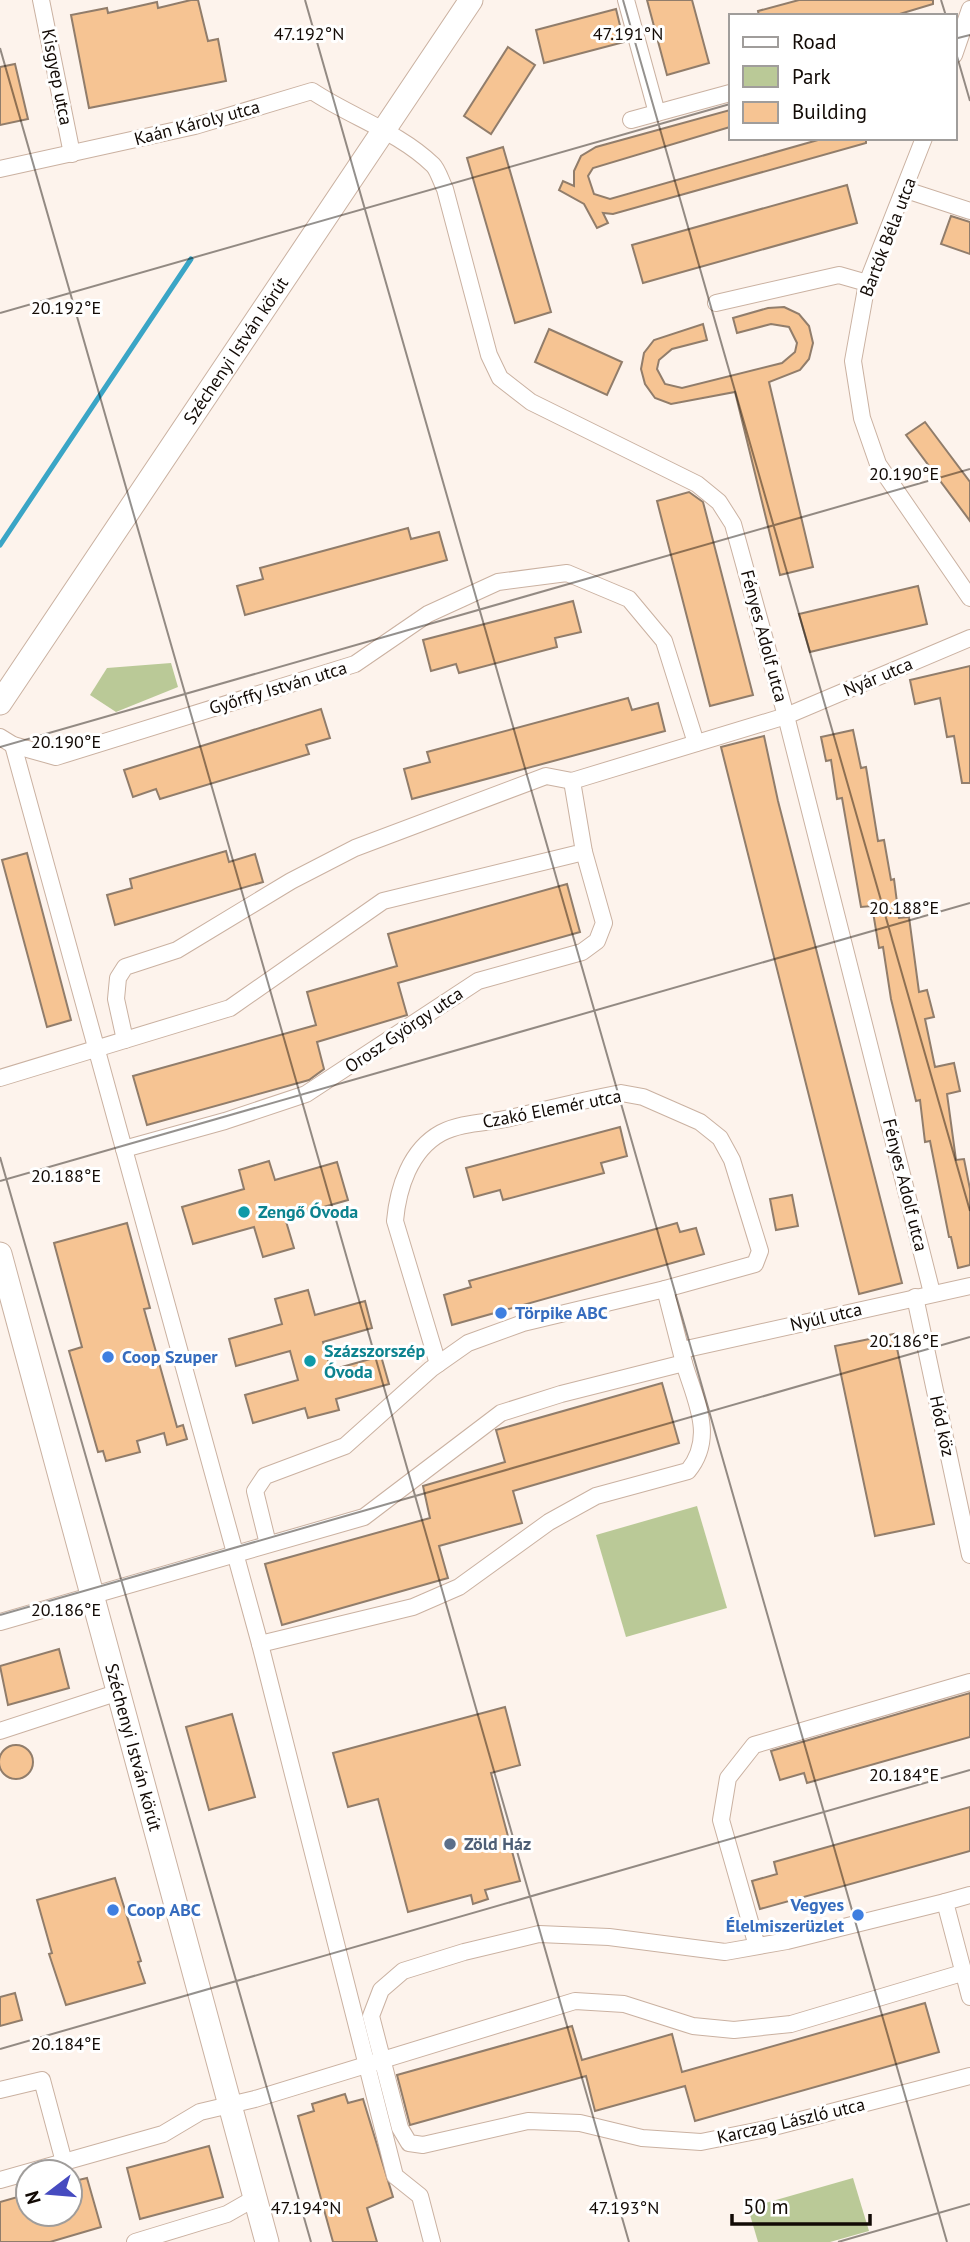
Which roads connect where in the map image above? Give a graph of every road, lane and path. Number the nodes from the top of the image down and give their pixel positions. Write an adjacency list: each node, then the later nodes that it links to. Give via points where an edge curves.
1 (41, 0): 11 (street, Kisgyep utca)
2 (471, 0): 9 (street, Széchenyi István körút)
3 (626, 0): 7 (street)
4 (970, 9): 5 (street)
5 (956, 48)
6 (729, 93): 7 (street)
7 (657, 113): 8 (street)
8 (631, 120)
9 (384, 131): 11 (street, Kaán Károly utca, via 312,91 195,126); 19 (street, Széchenyi István körút); 20 (street, Fényes Adolf utca, via 434,166 440,177 489,355 500,378 531,402 697,484 719,502 733,524)
10 (923, 140): 13 (street, Bartók Béla utca)
11 (72, 154): 12 (street, Kaán Károly utca)
12 (0, 169)
13 (906, 190): 14 (street); 15 (street, Bartók Béla utca)
14 (970, 211)
15 (867, 283): 16 (street, via 839,275); 17 (street, Bartók Béla utca, via 853,361 862,418 878,464)
16 (716, 303)
17 (970, 598)
18 (970, 638): 20 (street, Nyár utca)
19 (0, 704)
20 (786, 716): 22 (street); 32 (street, Fényes Adolf utca)
21 (6, 741): 22 (street, Győrffy István utca, via 56,757 355,664 428,614 498,582 567,573 629,599 664,641); 26 (street)
22 (696, 743): 23 (street)
23 (572, 781): 24 (street, Orosz György utca); 25 (street, via 547,776 355,848 177,950 125,967 118,978 116,999)
24 (584, 852): 25 (street, via 383,901 230,1008); 28 (street, Orosz György utca, via 604,923 597,941 582,952 478,981 306,1094)
25 (125, 1040): 26 (street)
26 (96, 1049): 27 (street); 28 (street)
27 (0, 1078)
28 (124, 1149): 37 (street)
29 (0, 1254): 39 (street, Széchenyi István körút)
30 (970, 1286): 32 (street, Nyúl utca)
31 (665, 1289): 34 (street); 35 (street, Czakó Elemér utca, via 523,1323 468,1343); 35 (street, Czakó Elemér utca, via 741,1270 755,1264 760,1251 732,1160 720,1138 700,1122 643,1097 621,1093 441,1133 420,1152 405,1176 395,1221)
32 (932, 1293): 33 (street, Nyúl utca)
33 (915, 1297): 34 (street, Nyúl utca); 38 (street, Hód köz)
34 (683, 1357): 36 (street, via 500,1413 364,1517); 41 (street, via 703,1427 703,1446 688,1471 596,1496 549,1522 459,1587 412,1607)
35 (438, 1364): 36 (street, Czakó Elemér utca, via 345,1446 265,1476 255,1491)
36 (268, 1544): 37 (street)
37 (235, 1553): 39 (street); 41 (street)
38 (970, 1555)
39 (92, 1596): 40 (street); 43 (street, Széchenyi István körút)
40 (0, 1622)
41 (260, 1644): 50 (street)
42 (970, 1682): 47 (street, via 754,1745 728,1778 721,1820)
43 (119, 1692): 44 (street); 53 (street, Széchenyi István körút)
44 (0, 1731)
45 (970, 1895): 46 (street, Karczag László utca)
46 (944, 1902): 47 (street, Karczag László utca); 48 (street)
47 (757, 1946): 50 (street, Karczag László utca, via 725,1952 609,1937 539,1934 403,1970 380,1990 371,2016)
48 (962, 1973): 49 (street); 50 (street, via 791,2024 734,2030 693,2026 624,2004 575,2001)
49 (970, 1997)
50 (375, 2060): 51 (street, Karczag László utca, via 400,2128 409,2143 423,2145 528,2121 580,2123 642,2138 701,2142); 53 (street); 59 (street, via 395,2176 420,2196)
51 (970, 2076)
52 (0, 2090): 54 (street, via 42,2080)
53 (230, 2104): 55 (street, via 200,2112 163,2134); 56 (street, Széchenyi István körút)
54 (63, 2158)
55 (78, 2158)
56 (255, 2198): 57 (street, via 227,2214); 58 (street, Széchenyi István körút)
57 (135, 2242)
58 (267, 2242)
59 (432, 2242)

